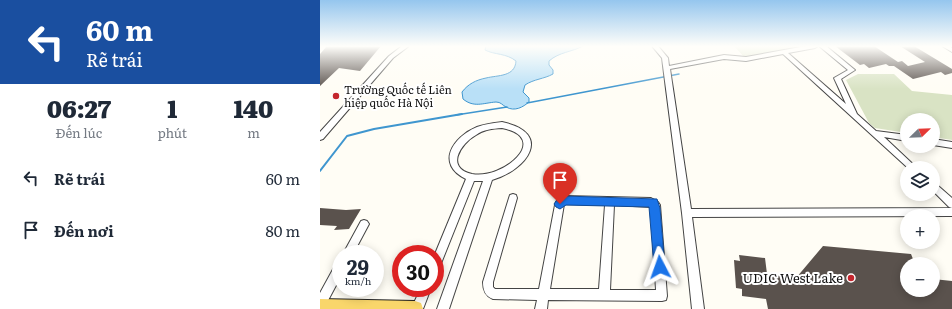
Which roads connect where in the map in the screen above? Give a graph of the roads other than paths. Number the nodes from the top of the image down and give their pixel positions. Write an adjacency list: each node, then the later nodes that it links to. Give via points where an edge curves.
1 (388, 60): 9 (street)
2 (665, 60): 6 (street)
3 (712, 60): 6 (street)
4 (793, 60): 7 (street)
5 (840, 60): 7 (street, via 852,70 837,78)
6 (667, 73): 21 (street)
7 (856, 117): 8 (street)
8 (873, 132): 10 (street); 13 (street)
9 (320, 137)
10 (900, 137)
11 (940, 143): 12 (street)
12 (952, 145)
13 (905, 161)
14 (471, 177): 15 (street); 15 (street, via 454,166 455,149 461,141 474,132 490,126 502,125 521,131 528,146 525,155 518,164 507,171); 24 (street)
15 (489, 177): 32 (street)
16 (940, 193): 19 (street)
17 (513, 198): 26 (street, via 488,289 493,294)
18 (610, 202): 26 (street, via 560,202); 27 (street); 27 (street, via 654,203 662,296)
19 (952, 204)
20 (952, 212): 21 (street)
21 (687, 213): 34 (street)
22 (364, 224): 23 (street)
23 (353, 245)
24 (443, 245)
25 (332, 282): 29 (street)
26 (544, 294): 27 (street); 33 (street)
27 (604, 295)
28 (422, 297): 31 (street)
29 (320, 304)
30 (320, 307): 31 (main road)
31 (416, 309)
32 (443, 309)
33 (541, 309)
34 (698, 309)

